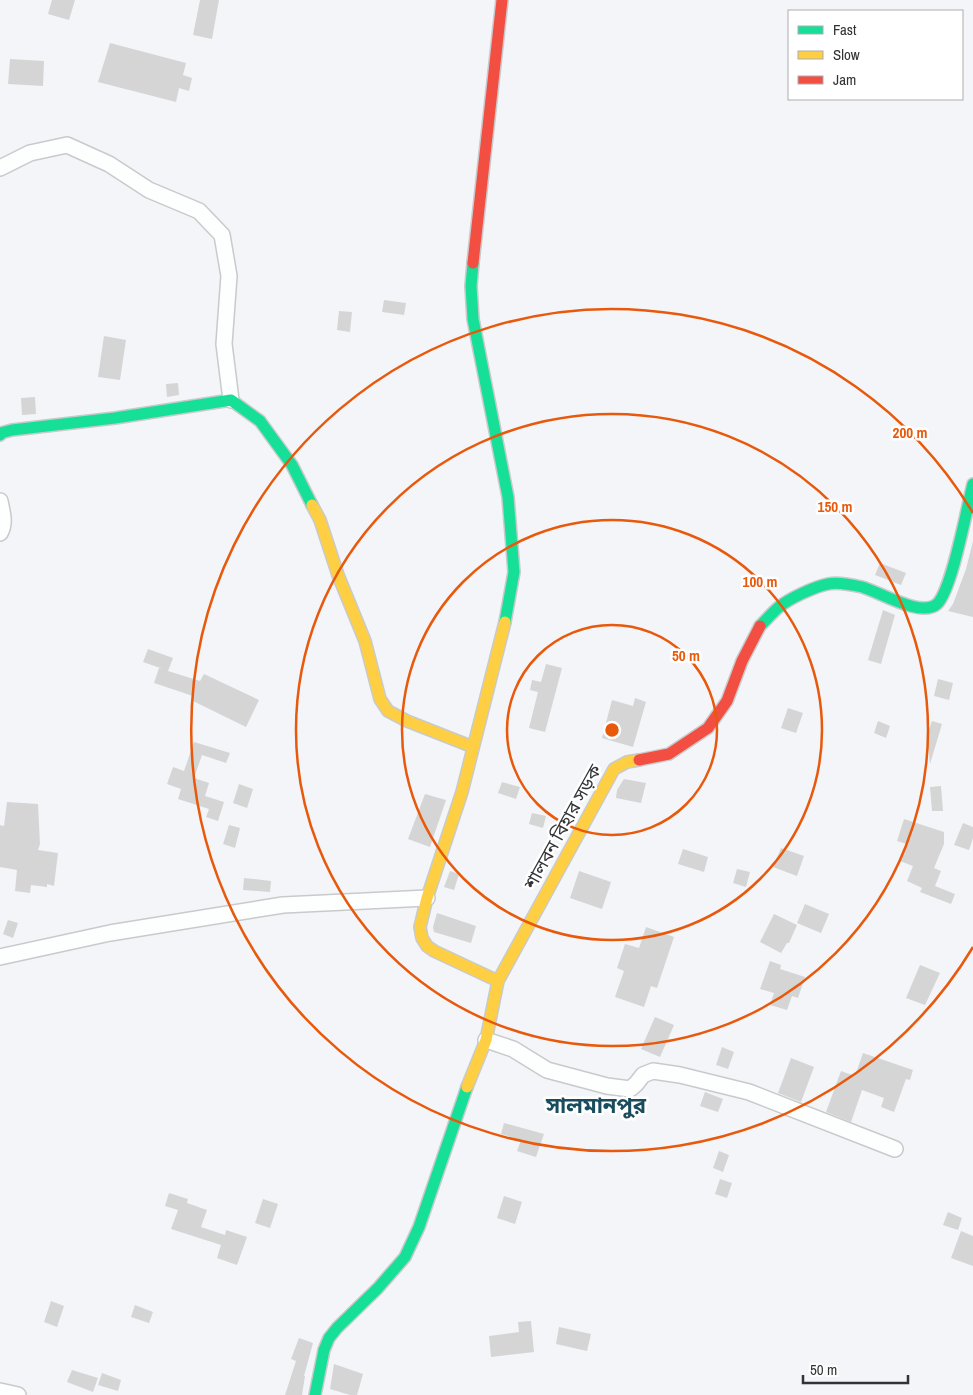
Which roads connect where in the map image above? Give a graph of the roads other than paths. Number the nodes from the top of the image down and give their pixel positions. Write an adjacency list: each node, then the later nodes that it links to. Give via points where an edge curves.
1 (502, 0): 8 (main road, via 471,286 473,319 508,497 514,572 502,638)
2 (0, 168): 3 (street, via 30,153 67,145 108,164 149,190 199,211 222,235 229,276 224,344)
3 (231, 400): 4 (main road, via 12,430); 8 (main road, via 260,420 292,465 316,512 365,641 380,699 388,711)
4 (0, 436)
5 (973, 484): 11 (main road, শালবন বিহার সড়ক, via 954,564 941,600 936,605 928,609 909,606 860,587 843,585 829,584 807,592 780,606 760,626 727,700 708,728 669,754 627,762 614,769)
6 (0, 501): 7 (street, via 4,521)
7 (0, 533)
8 (474, 747): 9 (main road)
9 (427, 898): 10 (street, via 283,905 110,933); 11 (main road, via 420,927 427,946)
10 (0, 957)
11 (498, 981): 12 (main road)
12 (486, 1040): 13 (street, via 513,1049 546,1070 607,1086 630,1089 643,1074 653,1071 749,1092); 16 (main road, via 419,1228 405,1257 329,1338)
13 (895, 1150)
14 (0, 1391): 15 (street)
15 (18, 1395)
16 (315, 1395)

